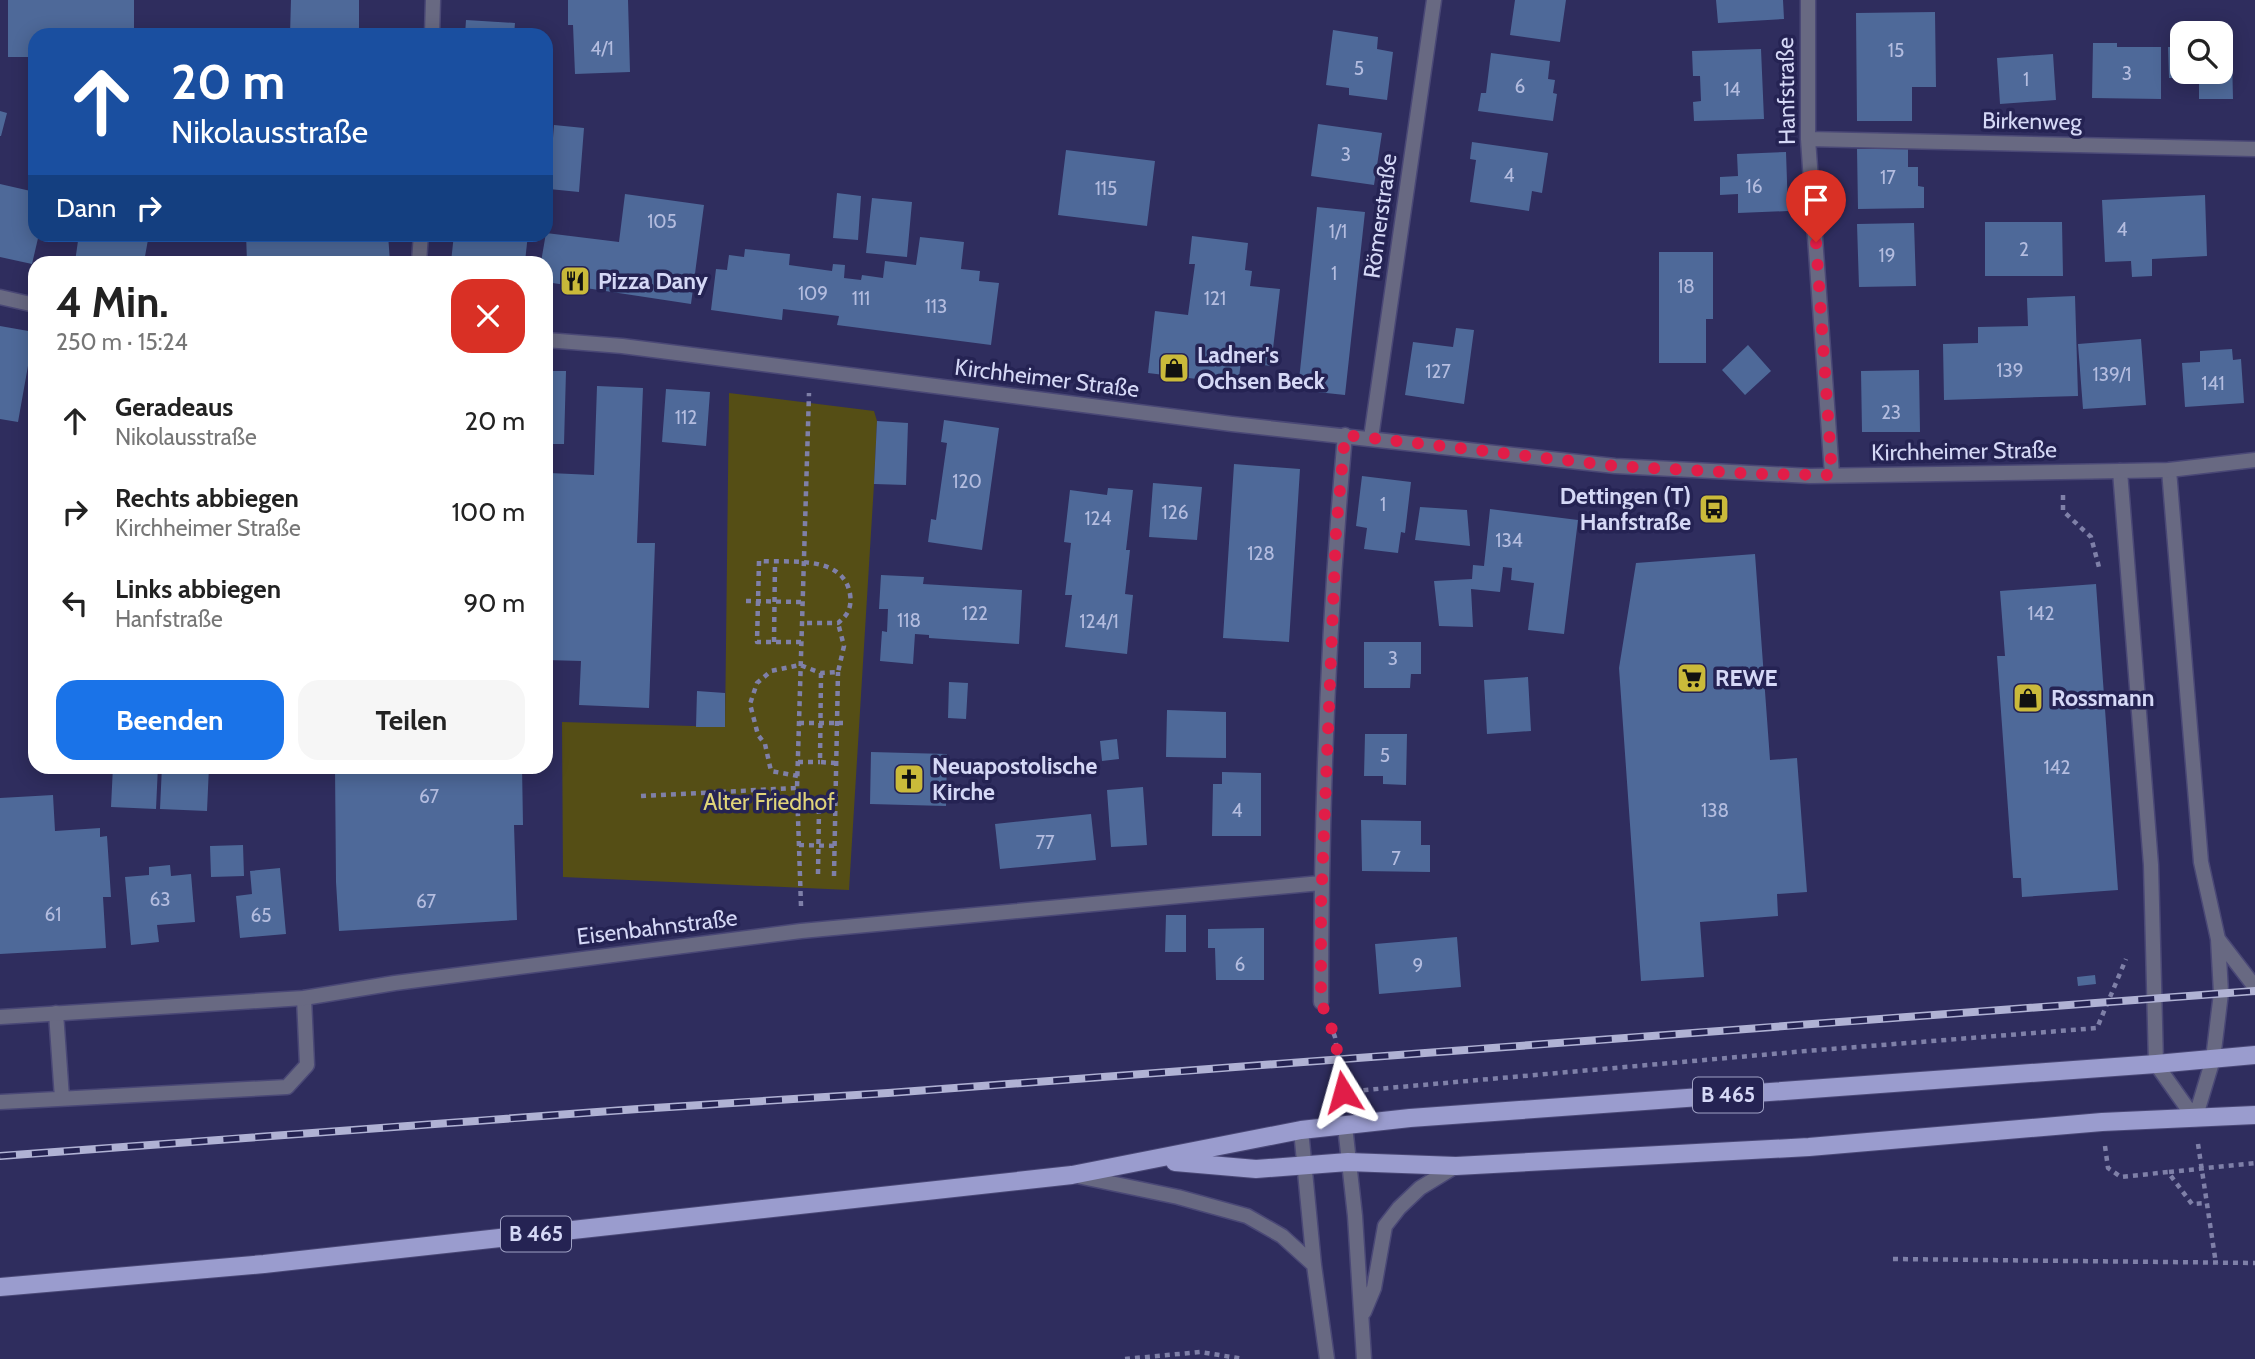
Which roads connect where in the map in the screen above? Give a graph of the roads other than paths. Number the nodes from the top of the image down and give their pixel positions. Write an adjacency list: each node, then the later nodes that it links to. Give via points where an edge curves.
1 (433, 0): 4 (street)
2 (1434, 0): 11 (street, Römerstraße)
3 (1808, 0): 5 (street, Hanfstraße)
4 (432, 28)
5 (1808, 139): 6 (street, Birkenweg); 15 (street, Hanfstraße)
6 (2255, 149)
7 (0, 297): 8 (street)
8 (28, 303)
9 (553, 341): 10 (street, Kirchheimer Straße, via 622,346)
10 (1345, 435): 11 (street, Kirchheimer Straße); 16 (street, via 1336,532)
11 (1371, 438): 15 (street, Kirchheimer Straße, via 1615,466)
12 (2255, 460): 13 (street, Kirchheimer Straße)
13 (2169, 470): 14 (street, Kirchheimer Straße); 17 (street, via 2201,862)
14 (2120, 471): 15 (street, Kirchheimer Straße); 25 (street, via 2151,865)
15 (1832, 475)
16 (1321, 883): 19 (street, Eisenbahnstraße, via 802,931); 20 (street)
17 (2218, 939): 18 (street); 24 (street, via 2221,993)
18 (2255, 987)
19 (304, 998): 21 (street, Eisenbahnstraße); 26 (street, via 307,1065 287,1087)
20 (1321, 1002)
21 (56, 1013): 22 (street, Eisenbahnstraße); 26 (street)
22 (0, 1017)
23 (2255, 1055): 24 (main road, B 465)
24 (2213, 1059): 25 (main road, B 465); 29 (street)
25 (2156, 1065): 29 (street); 30 (main road, B 465)
26 (62, 1098): 27 (street)
27 (0, 1102)
28 (2255, 1115): 29 (main road, B 465)
29 (2195, 1119): 35 (main road, B 465, via 2102,1122 1796,1148)
30 (1345, 1126): 31 (main road, B 465); 33 (street)
31 (1301, 1130): 32 (main road, B 465); 34 (street)
32 (1154, 1160): 34 (main road, B 465, via 1256,1169); 36 (main road, B 465)
33 (1348, 1162): 34 (main road, B 465); 35 (main road, B 465); 39 (street)
34 (1303, 1166): 37 (street)
35 (1456, 1166): 39 (street, via 1420,1188 1385,1226 1374,1288)
36 (1072, 1175): 37 (street, via 1247,1216 1282,1236); 38 (main road, B 465, via 264,1264)
37 (1314, 1265): 40 (street)
38 (0, 1287)
39 (1362, 1317): 41 (street)
40 (1327, 1359)
41 (1364, 1359)

